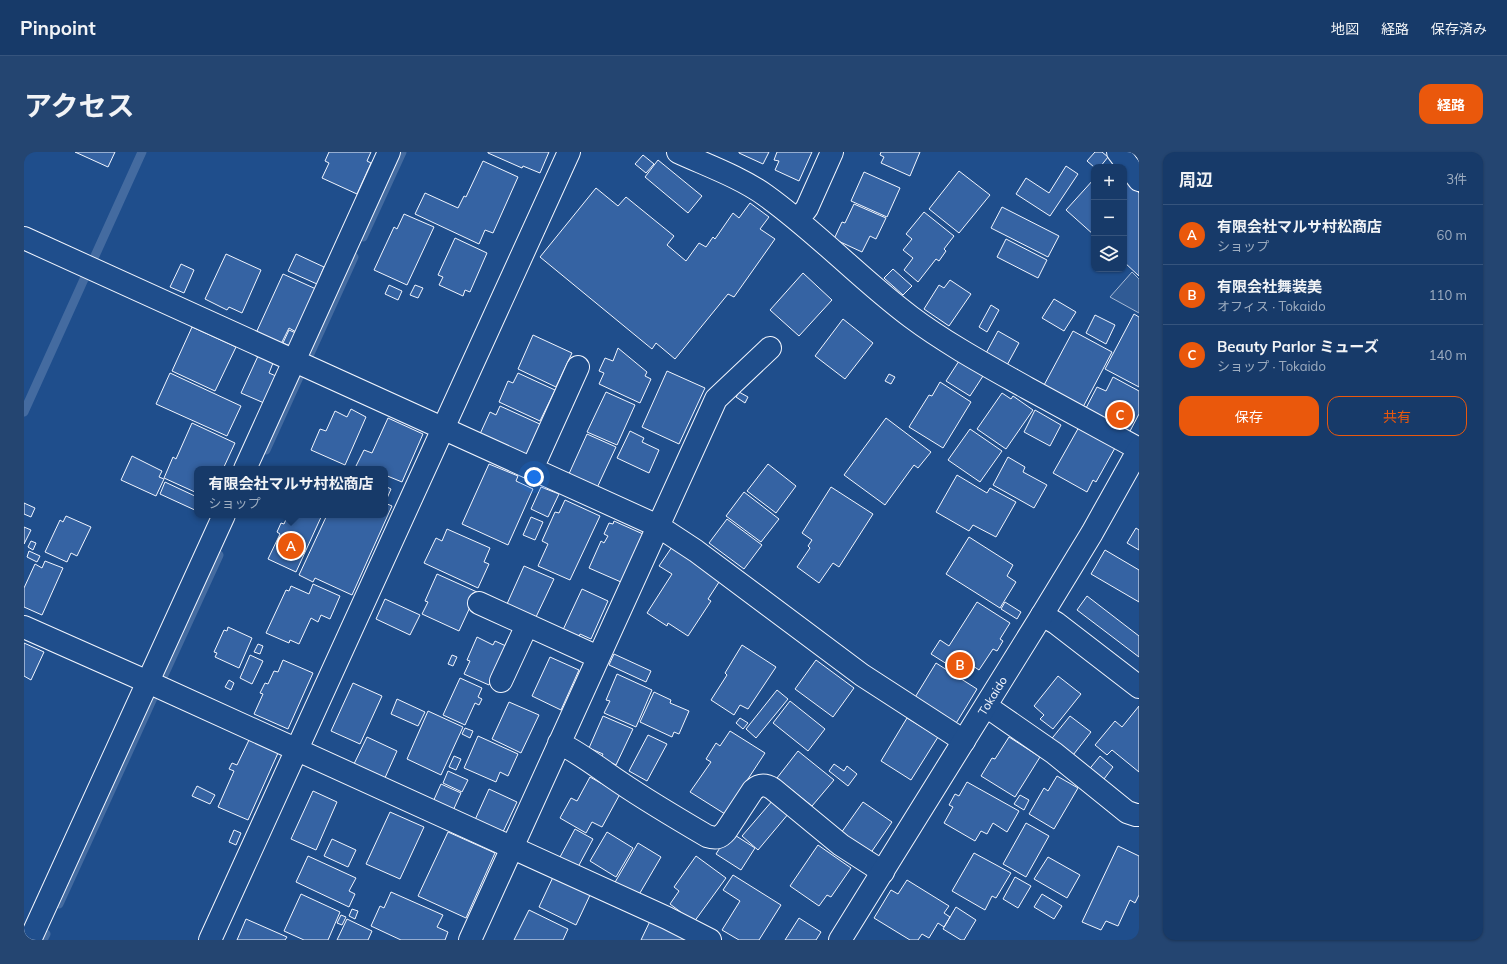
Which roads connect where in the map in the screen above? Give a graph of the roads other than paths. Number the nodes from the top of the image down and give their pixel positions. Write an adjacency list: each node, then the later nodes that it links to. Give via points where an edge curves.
1 (389, 152): 10 (street)
2 (568, 152): 12 (street)
3 (678, 152): 7 (street, via 764,194)
4 (832, 152): 7 (street, via 807,208)
5 (1118, 152): 6 (street)
6 (1139, 180)
7 (798, 220): 13 (street, via 875,289 912,318 999,373)
8 (24, 238): 10 (street)
9 (770, 348): 17 (street, via 716,399)
10 (294, 361): 12 (street); 14 (street)
11 (578, 367): 15 (street)
12 (443, 429): 15 (street); 29 (street)
13 (1139, 449): 19 (street, Tokaido)
14 (245, 466)
15 (532, 469): 17 (street)
16 (223, 518): 24 (street)
17 (658, 526): 22 (street); 27 (street, via 696,551 862,675)
18 (479, 603): 20 (street)
19 (1042, 615): 25 (street); 26 (street, Tokaido)
20 (527, 625): 22 (street); 23 (street)
21 (24, 627): 24 (street)
22 (598, 657): 28 (street)
23 (501, 681)
24 (148, 682): 29 (street); 33 (street)
25 (1139, 687)
26 (986, 706): 27 (street, Tokaido); 30 (street, via 1054,754 1127,812)
27 (964, 741): 32 (street, Tokaido)
28 (559, 743): 31 (street); 32 (street, via 573,749 659,808 714,838 721,837 726,831 753,790 759,785 767,785 841,845)
29 (297, 750): 31 (street); 34 (street)
30 (1139, 814)
31 (512, 847): 35 (street); 36 (street)
32 (883, 872): 37 (street, Tokaido)
33 (30, 940)
34 (210, 940)
35 (470, 940)
36 (710, 940)
37 (840, 940)

